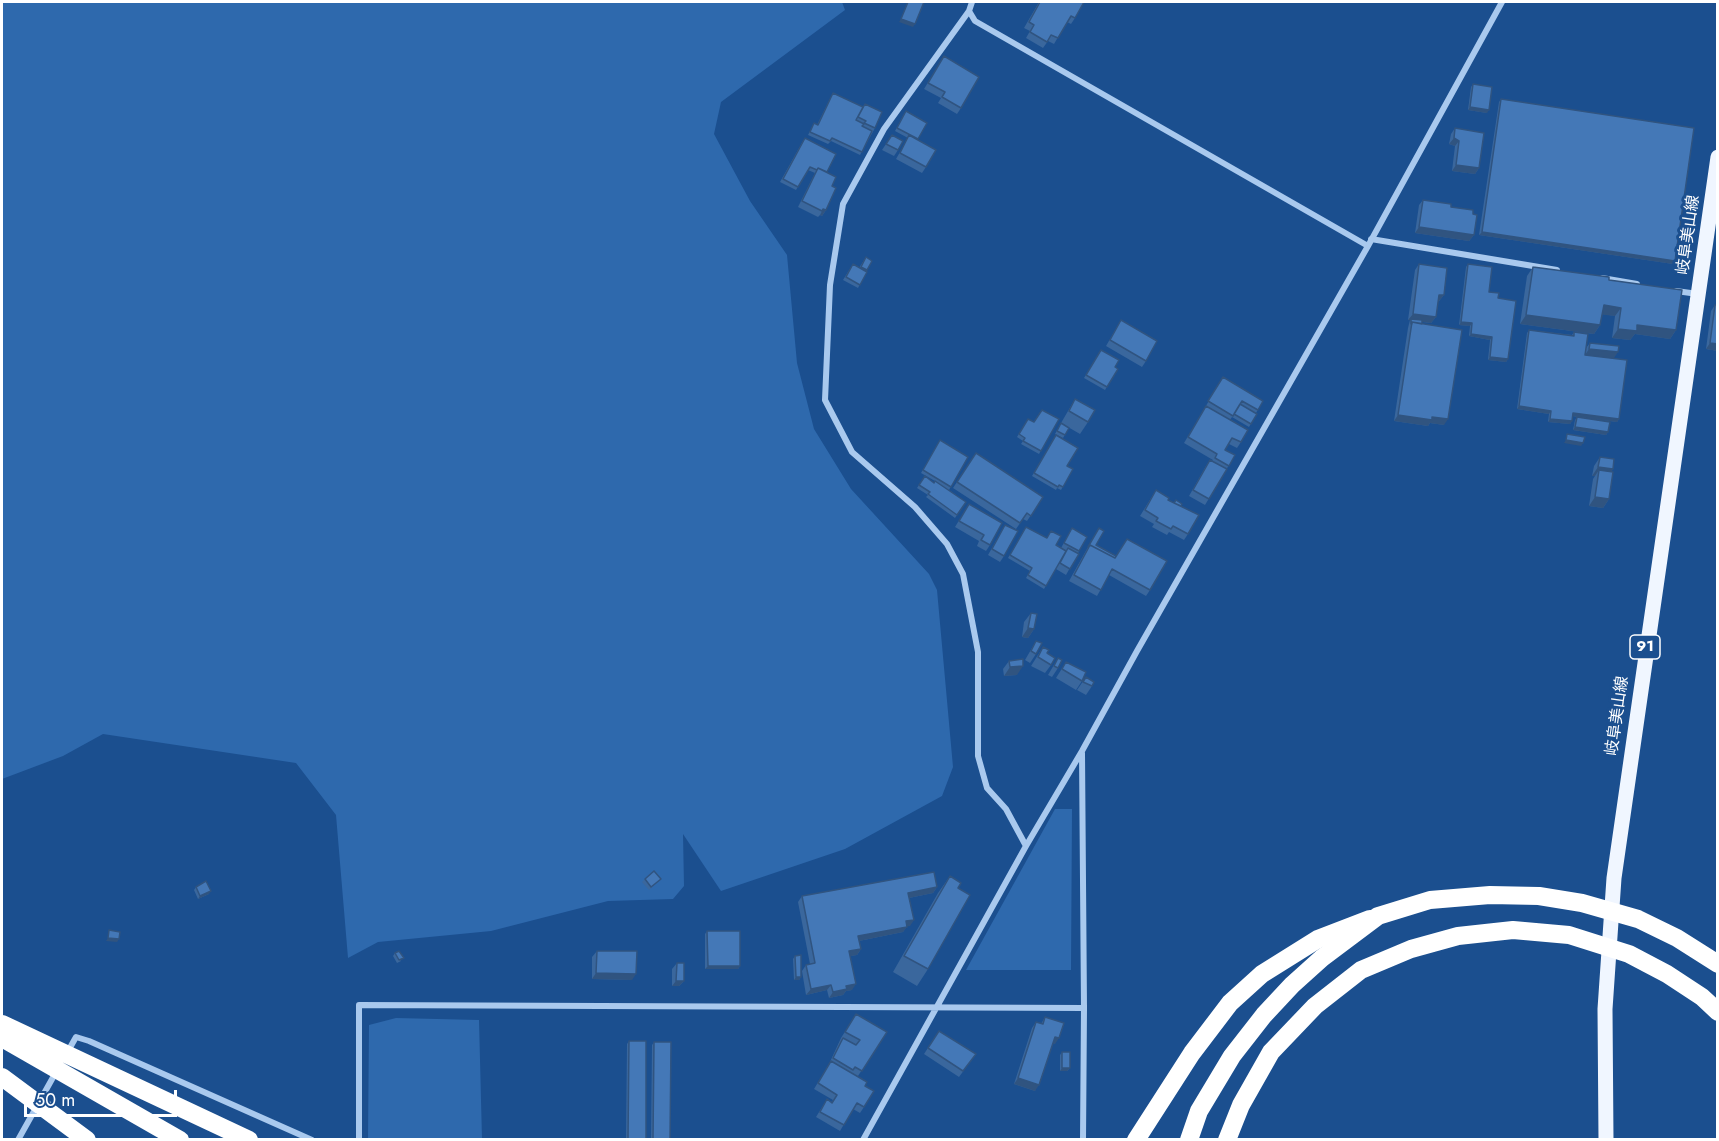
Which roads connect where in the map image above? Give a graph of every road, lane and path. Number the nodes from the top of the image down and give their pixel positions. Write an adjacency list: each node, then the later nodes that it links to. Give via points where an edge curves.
1 (972, 2): 3 (street)
2 (1502, 2): 5 (street)
3 (969, 11): 5 (street, via 975,21); 12 (street, via 884,129 843,204 830,285 825,400 852,452 915,507 947,543 963,574 978,652 978,756 987,788 1006,809)
4 (1718, 157): 10 (main road, 岐阜美山線 / 91)
5 (1369, 242): 6 (street); 11 (street)
6 (1570, 273)
7 (1593, 277): 8 (street)
8 (1640, 285)
9 (1663, 288): 10 (street)
10 (1698, 294): 34 (main road, 岐阜美山線 / 91, via 1614,878 1605,1009)
11 (1082, 751): 12 (street); 16 (street)
12 (1026, 846): 15 (street)
13 (1378, 916): 14 (highway, bridge, via 1430,900 1539,896 1638,919); 31 (highway, bridge, via 1318,939 1262,974 1230,1003 1192,1053); 32 (highway, bridge, via 1322,958 1264,1015 1232,1056 1199,1111)
14 (1718, 964)
15 (936, 1008): 16 (street); 28 (street, via 359,1005); 29 (street)
16 (1084, 1008): 30 (street)
17 (1718, 1012): 33 (highway, bridge, via 1667,974 1629,954 1569,935 1513,930 1458,936 1361,970 1315,1006 1271,1052 1241,1105)
18 (2, 1024): 26 (highway, bridge)
19 (2, 1038): 25 (highway, bridge)
20 (64, 1058): 27 (street, via 76,1037 89,1041)
21 (59, 1068): 23 (street)
22 (2, 1077): 24 (highway, bridge)
23 (18, 1140)
24 (87, 1140)
25 (180, 1140)
26 (249, 1140)
27 (312, 1140)
28 (359, 1140)
29 (863, 1140)
30 (1083, 1140)
31 (1136, 1140)
32 (1189, 1140)
33 (1227, 1140)
34 (1606, 1140)

